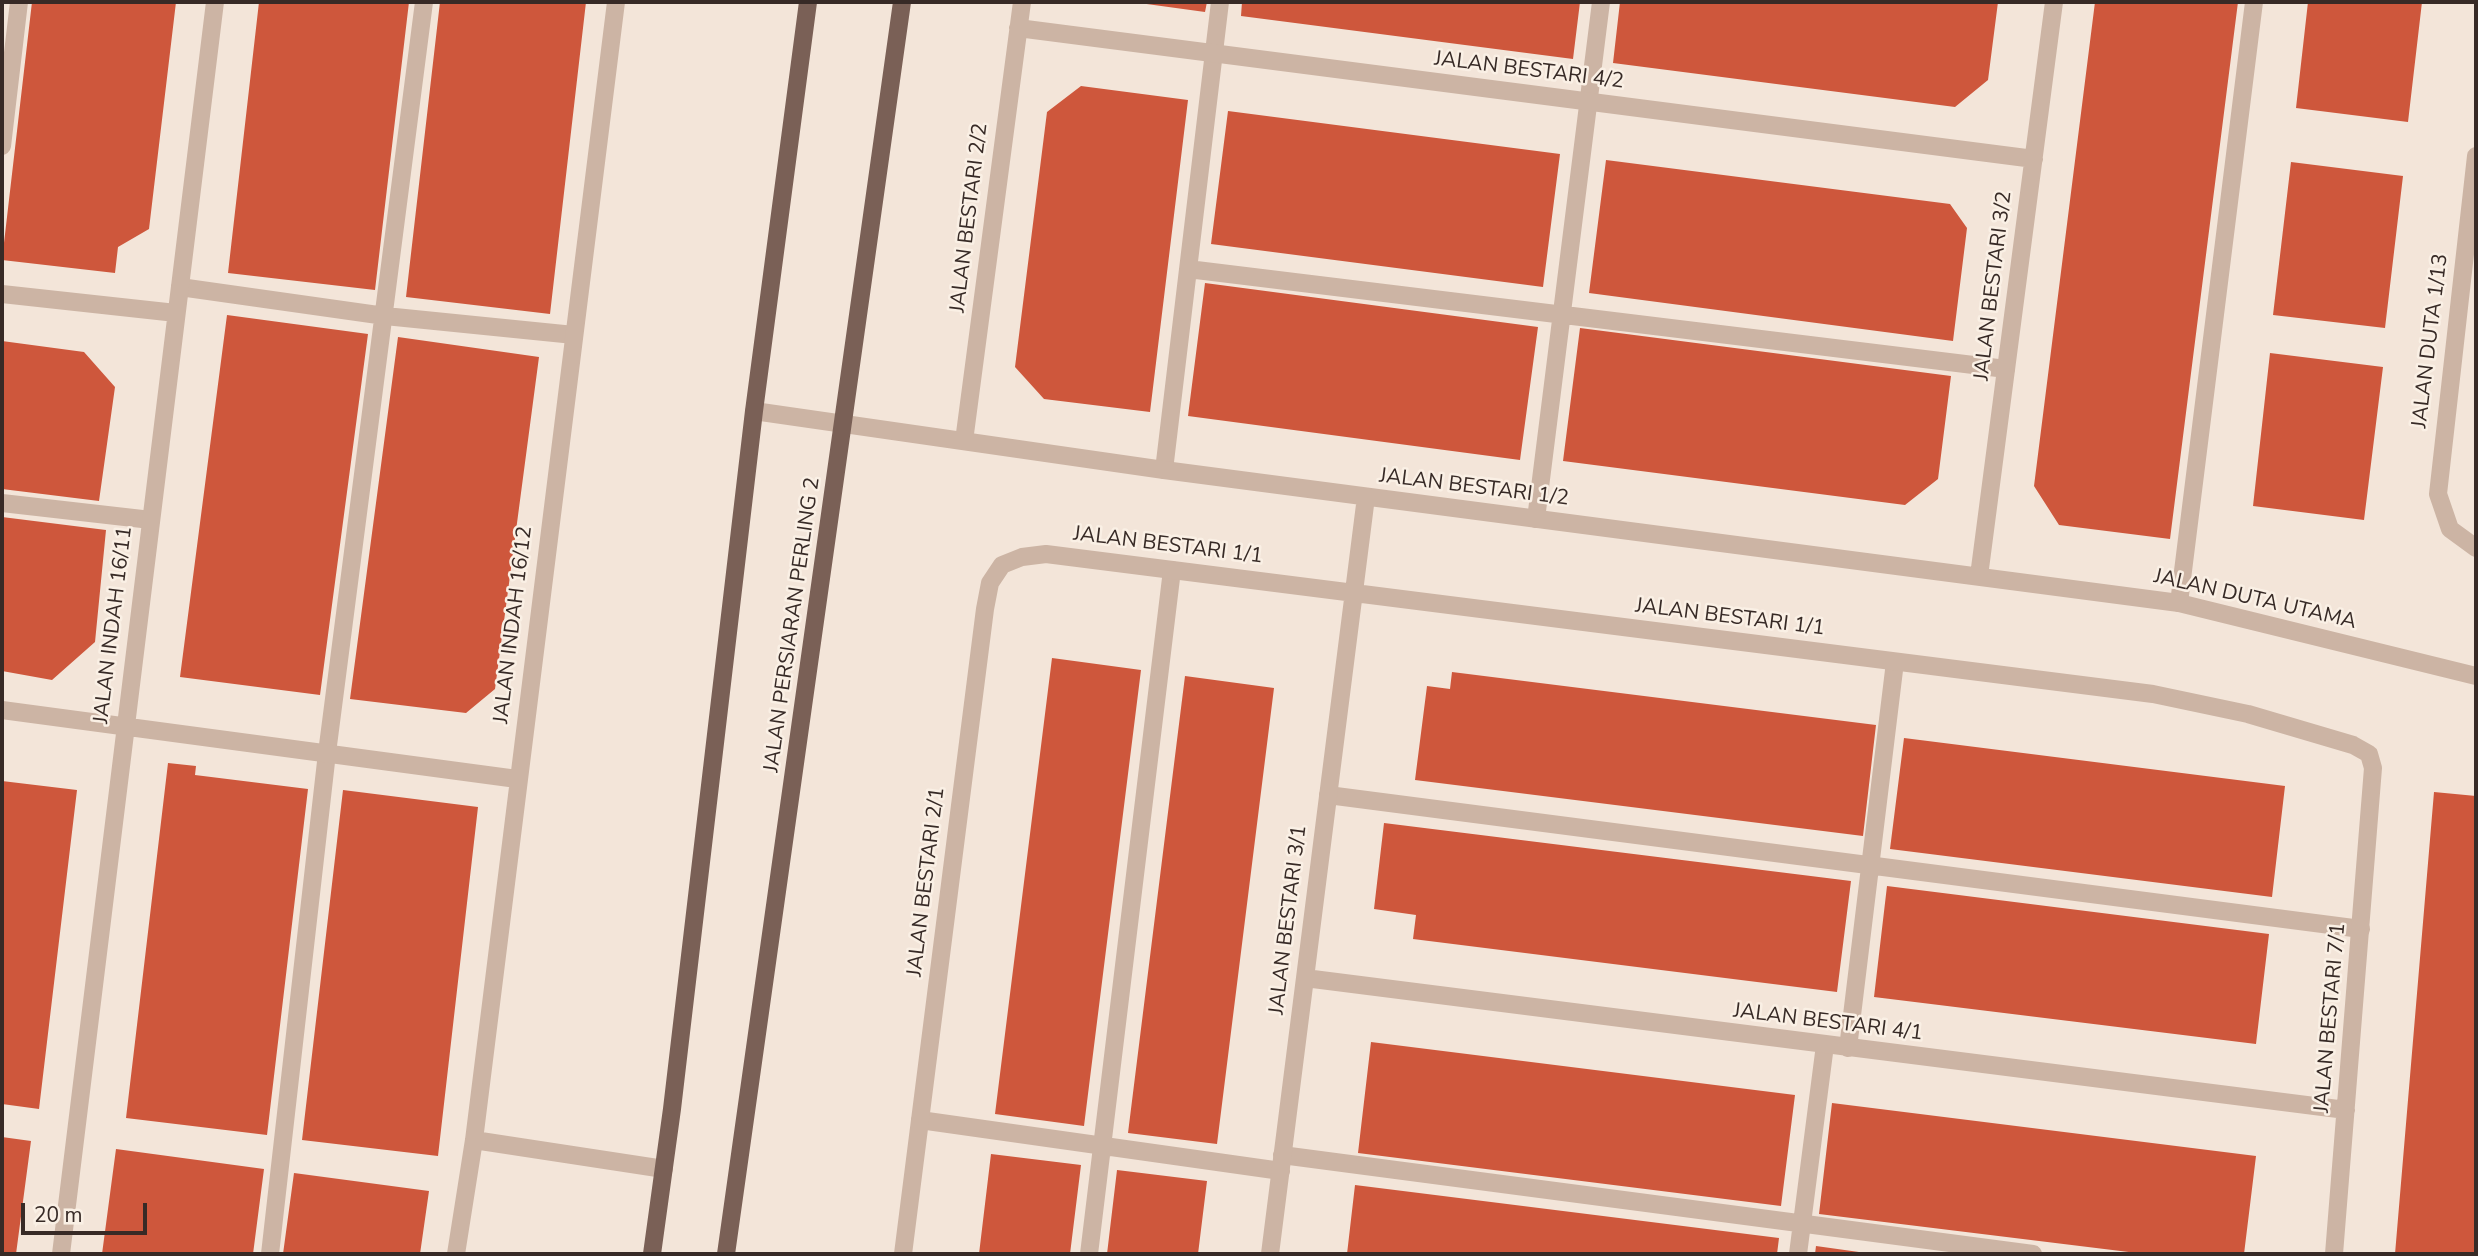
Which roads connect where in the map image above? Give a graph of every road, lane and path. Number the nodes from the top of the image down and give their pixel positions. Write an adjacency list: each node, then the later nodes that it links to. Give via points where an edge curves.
1 (19, 2): 15 (street)
2 (215, 2): 19 (street, JALAN INDAH 16/11)
3 (424, 2): 23 (street)
4 (616, 2): 24 (street, JALAN INDAH 16/12)
5 (808, 2): 26 (main road)
6 (902, 2): 27 (main road, JALAN PERSIARAN PERLING 2)
7 (1022, 2): 12 (street, JALAN BESTARI 2/2)
8 (1220, 2): 13 (street)
9 (1601, 2): 14 (street)
10 (2054, 2): 17 (street, JALAN BESTARI 3/2)
11 (2254, 2): 39 (street)
12 (1018, 28): 13 (street, JALAN BESTARI 4/2); 28 (street, JALAN BESTARI 2/2)
13 (1213, 53): 14 (street, JALAN BESTARI 4/2); 18 (street)
14 (1589, 102): 17 (street, JALAN BESTARI 4/2); 22 (street)
15 (2, 146)
16 (2476, 157): 34 (street, JALAN DUTA 1/13, via 2438,494 2450,529)
17 (2034, 159): 25 (street, JALAN BESTARI 3/2)
18 (1188, 269): 22 (street); 29 (street)
19 (180, 287): 21 (street, JALAN INDAH 16/11); 23 (street)
20 (2, 294): 21 (street)
21 (176, 313): 33 (street, JALAN INDAH 16/11)
22 (1562, 315): 25 (street); 32 (street)
23 (385, 316): 24 (street); 44 (street)
24 (574, 335): 45 (street, JALAN INDAH 16/12)
25 (2006, 369): 37 (street, JALAN BESTARI 3/2)
26 (754, 411): 27 (street); 58 (main road)
27 (845, 424): 28 (street); 64 (main road, JALAN PERSIARAN PERLING 2)
28 (964, 441): 29 (street, JALAN BESTARI 1/2)
29 (1164, 470): 30 (street, JALAN BESTARI 1/2)
30 (1366, 497): 32 (street, JALAN BESTARI 1/2); 38 (street, JALAN BESTARI 3/1)
31 (2, 503): 33 (street)
32 (1536, 519): 37 (street, JALAN BESTARI 1/2)
33 (151, 520): 43 (street, JALAN INDAH 16/11)
34 (2476, 548)
35 (1046, 554): 36 (street, JALAN BESTARI 1/1); 54 (street, JALAN BESTARI 2/1, via 1022,556 1002,565 990,583)
36 (1172, 570): 38 (street, JALAN BESTARI 1/1); 56 (street)
37 (1979, 576): 39 (street, JALAN DUTA UTAMA)
38 (1353, 592): 40 (street, JALAN BESTARI 1/1); 47 (street, JALAN BESTARI 3/1)
39 (2179, 603): 41 (street, JALAN DUTA UTAMA)
40 (1895, 662): 46 (street, JALAN BESTARI 1/1, via 2153,694 2248,714 2353,745 2369,754); 48 (street)
41 (2476, 676)
42 (2, 710): 43 (street)
43 (124, 726): 44 (street); 60 (street, JALAN INDAH 16/11)
44 (327, 753): 45 (street); 61 (street)
45 (517, 779): 55 (street, JALAN INDAH 16/12)
46 (2373, 786): 49 (street, JALAN BESTARI 7/1)
47 (1328, 795): 48 (street); 50 (street, JALAN BESTARI 3/1)
48 (1870, 865): 49 (street); 52 (street)
49 (2361, 929): 53 (street, JALAN BESTARI 7/1)
50 (1305, 978): 51 (street, JALAN BESTARI 4/1); 57 (street, JALAN BESTARI 3/1)
51 (1825, 1045): 52 (street, JALAN BESTARI 4/1); 59 (street)
52 (1847, 1048): 53 (street, JALAN BESTARI 4/1)
53 (2346, 1110): 70 (street, JALAN BESTARI 7/1)
54 (920, 1120): 56 (street); 65 (street, JALAN BESTARI 2/1)
55 (474, 1140): 58 (street); 62 (street, JALAN INDAH 16/12)
56 (1104, 1146): 57 (street); 66 (street)
57 (1282, 1163): 59 (street); 67 (street, JALAN BESTARI 3/1)
58 (664, 1169): 63 (main road)
59 (1802, 1223): 68 (street); 69 (street)
60 (61, 1254)
61 (270, 1254)
62 (456, 1254)
63 (652, 1254)
64 (726, 1254)
65 (903, 1254)
66 (1089, 1254)
67 (1270, 1254)
68 (1798, 1254)
69 (2033, 1254)
70 (2334, 1254)

